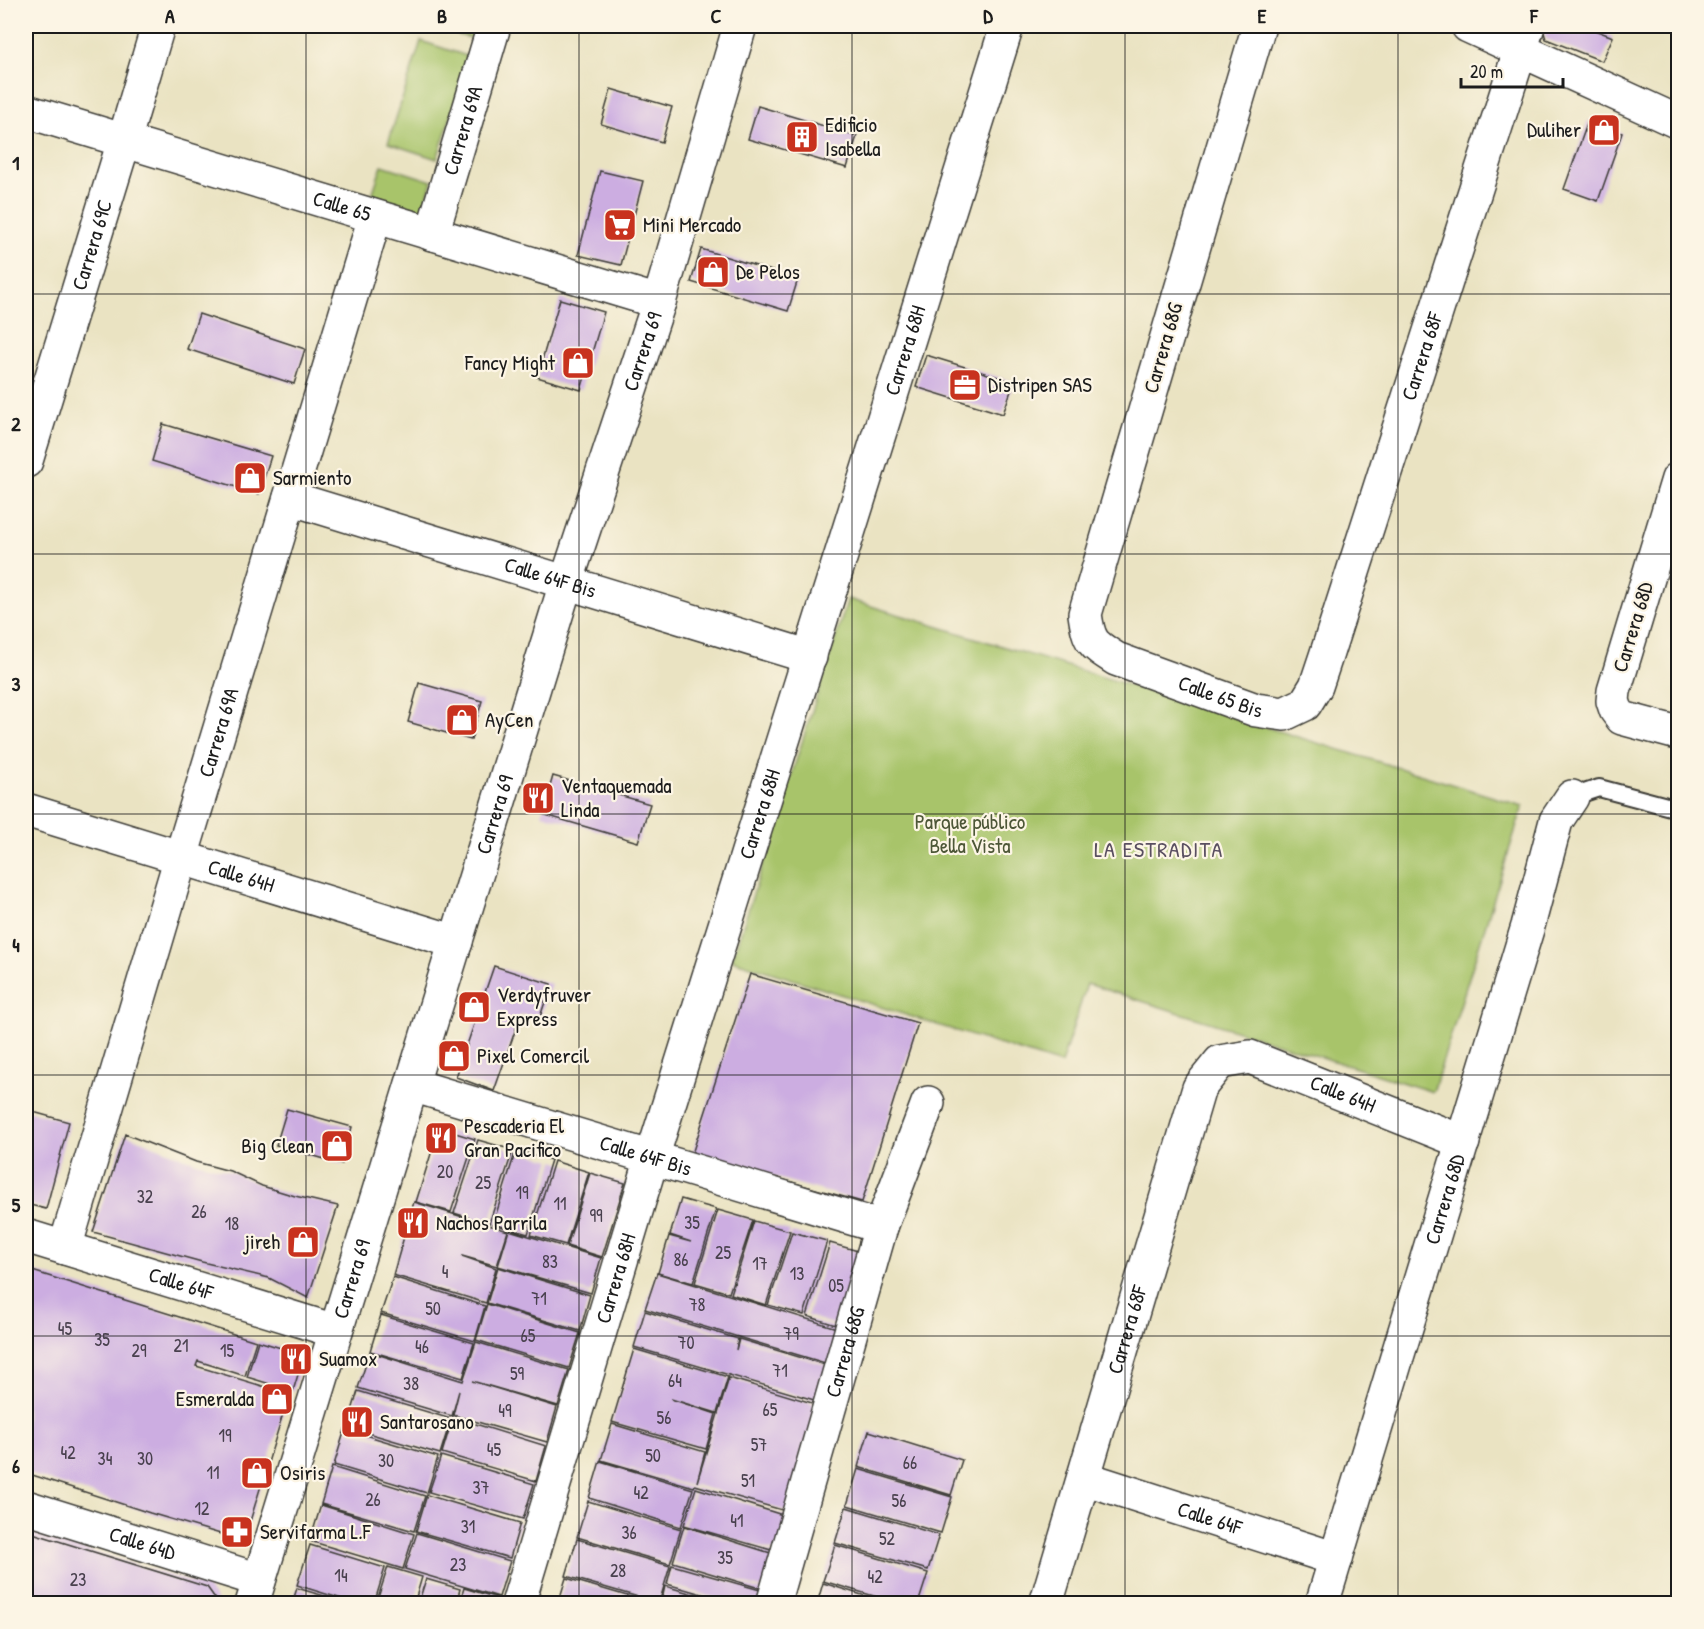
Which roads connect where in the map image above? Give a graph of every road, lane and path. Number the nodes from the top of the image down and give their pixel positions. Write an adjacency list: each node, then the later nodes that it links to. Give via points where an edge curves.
1 (158, 26): 10 (street, Carrera 69C)
2 (494, 26): 12 (street, Carrera 69A)
3 (740, 26): 13 (street, Carrera 69)
4 (1007, 26): 18 (street, Carrera 68H)
5 (1258, 26): 19 (street, Carrera 68G, via 1085,614 1088,636)
6 (1468, 26): 7 (street)
7 (1524, 38): 9 (street); 20 (street, Carrera 68F)
8 (26, 111): 10 (street, Calle 65)
9 (1678, 122)
10 (124, 141): 11 (street, Calle 65); 14 (street, Carrera 69C)
11 (375, 217): 12 (street, Calle 65); 16 (street, Carrera 69A)
12 (432, 234): 13 (street, Calle 65)
13 (659, 302): 17 (street, Carrera 69)
14 (26, 461)
15 (1678, 479): 21 (street, Carrera 68D, via 1613,701 1622,718)
16 (290, 498): 17 (street, Calle 64F Bis); 25 (street, Carrera 69A)
17 (566, 583): 18 (street, Calle 64F Bis); 26 (street, Carrera 69)
18 (810, 657): 31 (street, Carrera 68H)
19 (1116, 659): 20 (street, Calle 65 Bis, via 1256,710 1284,714 1305,704)
20 (1316, 686)
21 (1678, 733)
22 (1572, 797): 23 (lane, via 1599,788); 30 (street, Carrera 68D, via 1556,821)
23 (1678, 809)
24 (26, 810): 25 (street, Calle 64H)
25 (180, 857): 26 (street, Calle 64H); 34 (street, Carrera 69A)
26 (456, 942): 28 (street, Carrera 69)
27 (1220, 1062): 30 (street, Calle 64H, via 1250,1057); 36 (street, Carrera 68F, via 1199,1088)
28 (412, 1086): 31 (street, Calle 64F Bis); 35 (street, Carrera 69)
29 (928, 1103): 32 (street, Carrera 68G)
30 (1463, 1142): 38 (street, Carrera 68D)
31 (652, 1158): 32 (street, Calle 64F Bis); 40 (street, Carrera 68H)
32 (881, 1227): 41 (street, Carrera 68G)
33 (26, 1236): 34 (street, Calle 64F)
34 (65, 1248): 35 (street, Calle 64F)
35 (335, 1330): 39 (street, Carrera 69)
36 (1084, 1478): 38 (street, Calle 64F); 42 (street, Carrera 68F)
37 (26, 1507): 39 (street, Calle 64D)
38 (1336, 1559): 43 (street, Carrera 68D)
39 (255, 1592)
40 (518, 1604)
41 (773, 1604)
42 (1046, 1604)
43 (1322, 1604)

